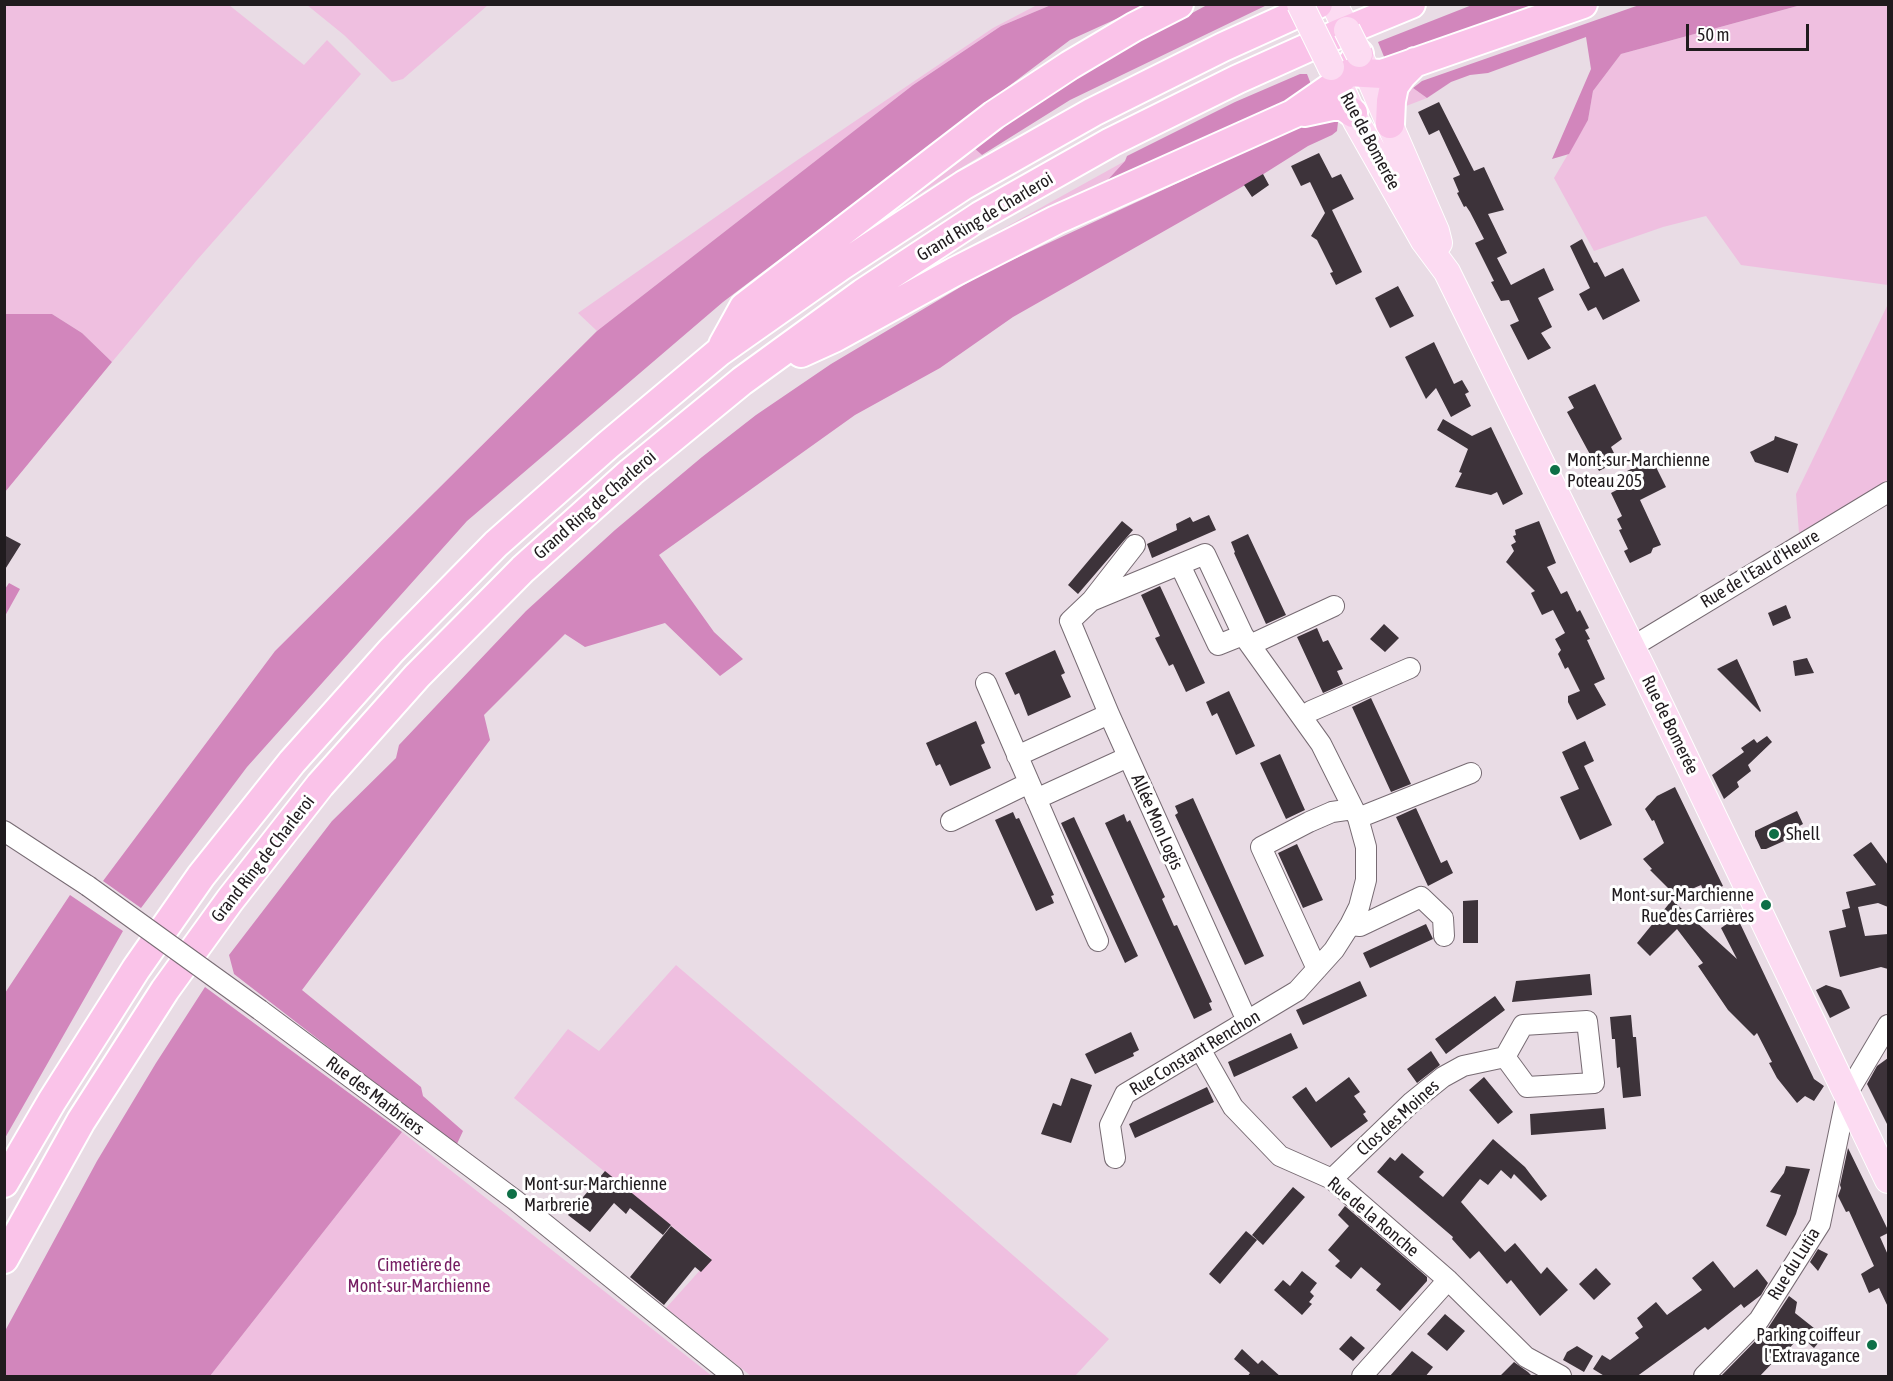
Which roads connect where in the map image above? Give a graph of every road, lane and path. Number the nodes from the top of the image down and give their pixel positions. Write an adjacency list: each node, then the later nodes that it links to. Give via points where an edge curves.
1 (1179, 4): 13 (highway, via 1134,27 994,115 744,307)
2 (1300, 4): 8 (main road, Rue de Bomerée, bridge)
3 (1318, 4): 13 (highway, Grand Ring de Charleroi, via 1093,112 963,185)
4 (1334, 4): 8 (main road, Rue de Bomerée, bridge)
5 (1411, 4): 14 (highway, Grand Ring de Charleroi, via 1238,79 1111,142 980,216 862,293)
6 (1583, 4): 7 (highway)
7 (1415, 63): 8 (highway, via 1382,74); 11 (highway, via 1394,86)
8 (1349, 70): 9 (main road, Rue de Bomerée); 10 (highway); 11 (main road, Rue de Bomerée)
9 (1353, 112): 10 (highway, via 1332,106); 12 (main road, Rue de Bomerée, via 1424,241)
10 (1293, 114): 14 (highway, via 1056,220 834,338)
11 (1390, 123): 12 (main road, Rue de Bomerée, via 1436,231)
12 (1447, 272): 22 (main road, Rue de Bomerée)
13 (719, 352): 46 (highway, Grand Ring de Charleroi, via 496,544 391,651 292,762 201,876 136,969)
14 (742, 381): 47 (highway, Grand Ring de Charleroi, via 631,472 523,569 417,676 320,785 165,990 81,1121)
15 (1888, 492): 22 (street, Rue de l'Eau d'Heure)
16 (1135, 545): 18 (street)
17 (1180, 565): 18 (street, Rue Constant Renchon); 21 (street, via 1218,645); 21 (street, Rue Constant Renchon, via 1205,554)
18 (1091, 601): 20 (street, Rue Constant Renchon)
19 (1334, 606): 21 (street)
20 (1070, 621): 25 (street, Allée Mon Logis)
21 (1246, 640): 26 (street, Rue Constant Renchon)
22 (1632, 647): 42 (main road, Rue de Bomerée)
23 (1410, 668): 26 (street)
24 (986, 684): 27 (street)
25 (1109, 714): 27 (street); 28 (street, Allée Mon Logis)
26 (1302, 717): 31 (street, Rue Constant Renchon, via 1321,744)
27 (1017, 756): 30 (street)
28 (1128, 758): 30 (street); 38 (street, Allée Mon Logis)
29 (1471, 773): 31 (street)
30 (1033, 791): 32 (street); 36 (street)
31 (1355, 813): 34 (street, Rue Constant Renchon, via 1366,847 1366,880); 37 (street, via 1332,813 1261,847)
32 (951, 821)
33 (4, 831): 49 (street, Rue des Marbriers, bridge, via 88,886 260,1010 515,1200)
34 (1350, 925): 35 (street, via 1360,926 1420,897 1443,918); 37 (street, Rue Constant Renchon)
35 (1444, 936)
36 (1098, 941)
37 (1317, 969): 38 (street, Rue Constant Renchon, via 1297,991)
38 (1247, 1021): 40 (street, Rue Constant Renchon)
39 (1888, 1028): 42 (street, Rue du Lutia)
40 (1200, 1049): 43 (street, Rue Constant Renchon, via 1125,1094 1110,1125); 44 (street, Rue de la Ronche, via 1233,1107 1281,1156)
41 (1506, 1057): 41 (street, via 1523,1025 1587,1021 1594,1083 1527,1087); 44 (street, Clos des Moines, via 1462,1066 1443,1077)
42 (1847, 1094): 45 (main road, Rue de Bomerée); 52 (street, Rue du Lutia, via 1820,1224 1759,1320)
43 (1114, 1158)
44 (1332, 1179): 48 (street, Rue de la Ronche)
45 (1888, 1180)
46 (4, 1183)
47 (4, 1259)
48 (1448, 1280): 50 (street); 51 (street, Rue de la Ronche, via 1526,1357)
49 (733, 1377)
50 (1362, 1377)
51 (1561, 1377)
52 (1704, 1377)

